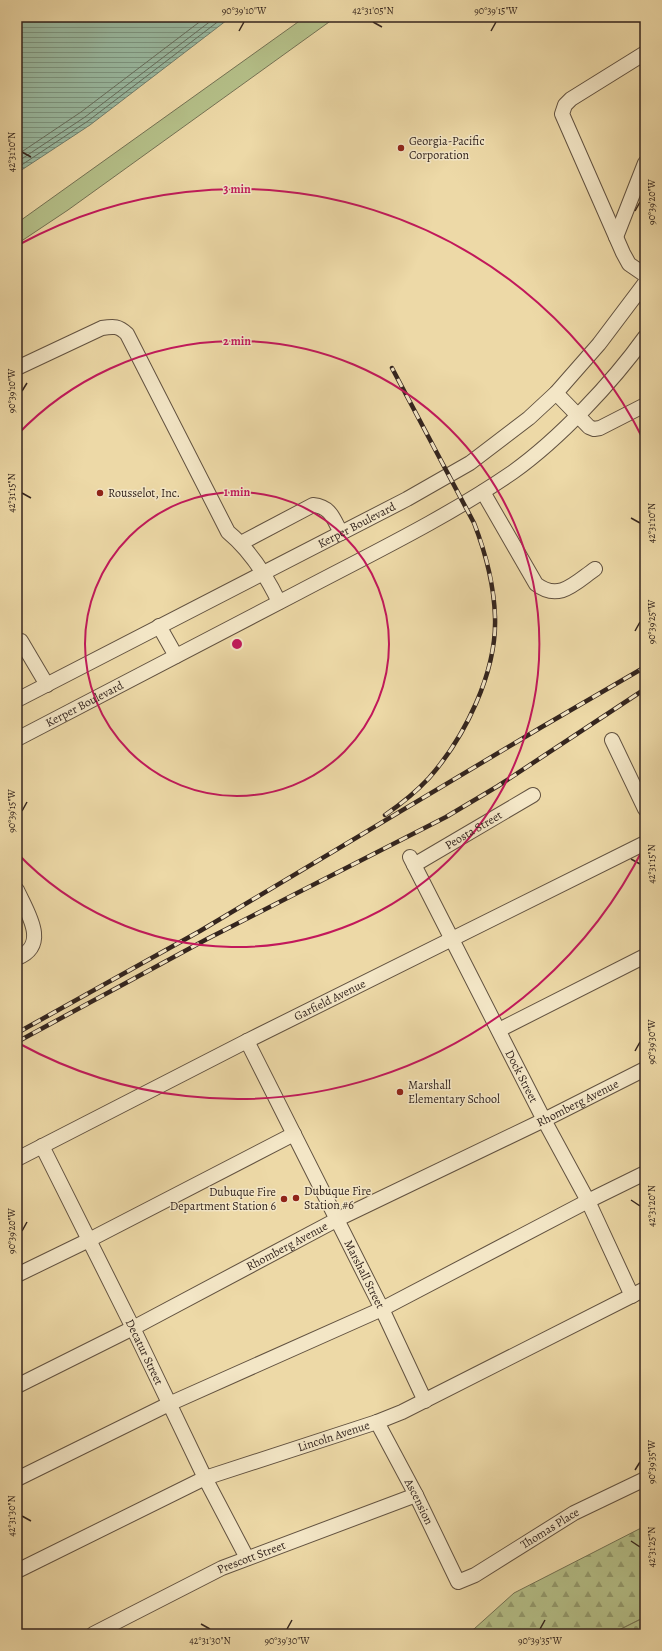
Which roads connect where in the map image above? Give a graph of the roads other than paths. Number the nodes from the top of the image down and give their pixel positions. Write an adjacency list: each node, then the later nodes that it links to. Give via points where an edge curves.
1 (645, 53): 3 (street, via 571,98 562,114)
2 (645, 163): 3 (street)
3 (616, 237): 4 (street, via 629,264)
4 (645, 275)
5 (645, 283): 8 (street, Kerper Boulevard, via 599,344)
6 (645, 337): 10 (street, Kerper Boulevard)
7 (17, 368): 13 (street, via 102,328 121,328 127,334 228,532)
8 (556, 393): 10 (street); 12 (street, Kerper Boulevard, via 529,418 470,462 407,499)
9 (645, 405): 10 (street, via 594,429)
10 (578, 415): 11 (street, Kerper Boulevard, via 549,443)
11 (483, 492): 14 (street, via 536,584 545,591 566,590); 16 (street, Kerper Boulevard)
12 (341, 533): 13 (street, via 328,510 313,505); 15 (street, Kerper Boulevard)
13 (241, 543): 15 (street)
14 (595, 569)
15 (264, 573): 16 (street); 17 (street, Kerper Boulevard)
16 (279, 602): 19 (street, Kerper Boulevard)
17 (159, 626): 19 (street); 20 (street, Kerper Boulevard)
18 (17, 641): 20 (street, via 21,641)
19 (176, 656): 22 (street, Kerper Boulevard)
20 (47, 685): 21 (street, Kerper Boulevard)
21 (17, 700)
22 (17, 739)
23 (612, 740): 25 (street)
24 (533, 795): 27 (street, Peosta Street)
25 (645, 809)
26 (645, 843): 29 (street, Garfield Avenue)
27 (412, 861): 29 (street, Dock Street)
28 (17, 890): 31 (street, via 35,934 29,950)
29 (453, 938): 32 (street, Dock Street); 33 (street, Garfield Avenue)
30 (645, 956): 32 (street)
31 (17, 958)
32 (499, 1030): 35 (street, Dock Street)
33 (247, 1041): 36 (street, Marshall Street); 37 (street, Garfield Avenue)
34 (645, 1069): 35 (street, Rhomberg Avenue)
35 (544, 1120): 40 (street, Dock Street); 41 (street, Rhomberg Avenue)
36 (294, 1134): 41 (street, Marshall Street); 42 (street)
37 (42, 1146): 38 (street, Garfield Avenue); 42 (street, Decatur Street)
38 (17, 1159)
39 (645, 1173): 40 (street)
40 (588, 1201): 45 (street, Dock Street); 46 (street)
41 (338, 1219): 46 (street, Marshall Street); 47 (street, Rhomberg Avenue)
42 (89, 1240): 43 (street); 47 (street, Decatur Street)
43 (17, 1276)
44 (645, 1289): 45 (street, Lincoln Avenue)
45 (632, 1296): 49 (street, Lincoln Avenue)
46 (382, 1309): 49 (street, Marshall Street); 50 (street)
47 (133, 1328): 48 (street, Rhomberg Avenue); 50 (street, Decatur Street)
48 (17, 1386)
49 (424, 1401): 51 (street, Lincoln Avenue)
50 (169, 1404): 52 (street, Decatur Street); 53 (street)
51 (377, 1422): 52 (street, Lincoln Avenue); 55 (street, Ascension)
52 (205, 1478): 56 (street, Decatur Street); 57 (street, Lincoln Avenue)
53 (17, 1479)
54 (645, 1479): 58 (street, Thomas Place, via 574,1513 475,1575)
55 (416, 1495): 56 (street, Prescott Street); 58 (street, Ascension)
56 (247, 1558): 59 (street, Prescott Street)
57 (17, 1571)
58 (458, 1582)
59 (93, 1634)

